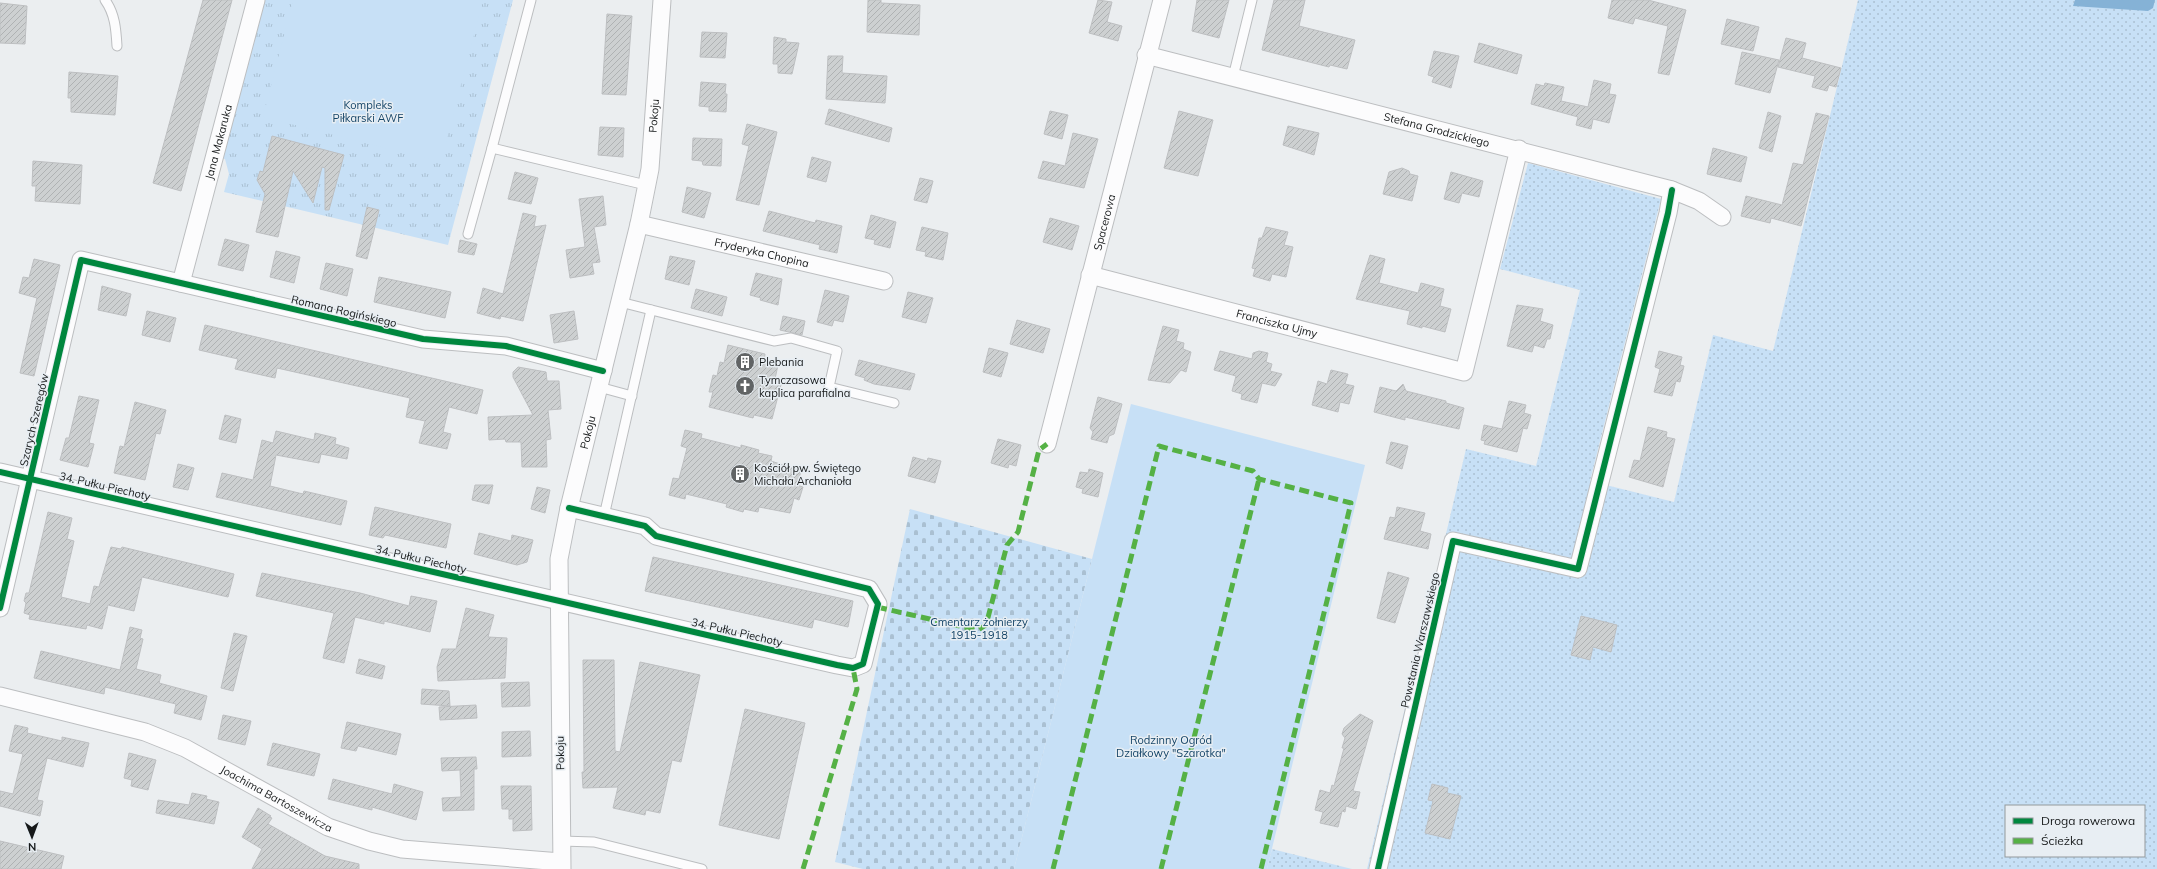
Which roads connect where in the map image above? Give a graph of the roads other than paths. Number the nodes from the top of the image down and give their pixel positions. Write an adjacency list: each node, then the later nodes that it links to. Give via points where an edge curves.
1 (105, 0): 7 (lane, via 116,26)
2 (256, 0): 20 (street, Jana Makaruka)
3 (531, 0): 10 (lane)
4 (662, 0): 12 (street, Pokoju, via 650,169)
5 (1162, 0): 8 (street, Spacerowa)
6 (1252, 0): 9 (lane)
7 (117, 46)
8 (1146, 55): 9 (street, Stefana Grodzickiego); 18 (street, Spacerowa)
9 (1233, 77): 11 (street, Stefana Grodzickiego)
10 (492, 148): 12 (lane); 16 (lane)
11 (1519, 149): 13 (street, Stefana Grodzickiego); 18 (street, Franciszka Ujmy, via 1464,372)
12 (646, 185): 15 (street, Pokoju)
13 (1672, 190): 14 (street, Stefana Grodzickiego, via 1699,201); 38 (street, Powstania Warszawskiego, via 1578,569 1453,541)
14 (1722, 217)
15 (639, 224): 19 (street, Fryderyka Chopina); 21 (street, Pokoju)
16 (468, 234)
17 (81, 260): 20 (street, Romana Rogińskiego); 29 (street, Szarych Szeregów)
18 (1090, 275): 27 (street, Spacerowa)
19 (884, 282)
20 (181, 283): 23 (street, Romana Rogińskiego, via 423,339 506,346)
21 (620, 302): 22 (lane); 23 (street, Pokoju)
22 (651, 310): 25 (lane); 26 (lane, via 774,341 791,338 837,351 829,387)
23 (603, 371): 24 (street, Pokoju)
24 (599, 387): 25 (lane); 30 (street, Pokoju)
25 (632, 396): 31 (lane)
26 (894, 403)
27 (1047, 444)
28 (0, 472): 29 (street, 34. Pułku Piechoty)
29 (30, 479): 32 (street, 34. Pułku Piechoty); 33 (street, Szarych Szeregów)
30 (569, 508): 31 (street); 32 (street, Pokoju, via 559,560)
31 (604, 516): 32 (street, 34. Pułku Piechoty, via 645,526 656,536 869,589 878,604 863,664 853,668 838,665)
32 (558, 601): 35 (street, Pokoju)
33 (0, 608)
34 (0, 696): 36 (street, Joachima Bartoszewicza, via 145,732 185,748 328,827 369,841 402,849)
35 (561, 841): 36 (street, Pokoju); 37 (lane, via 594,842)
36 (562, 866)
37 (702, 869)
38 (1378, 869)

